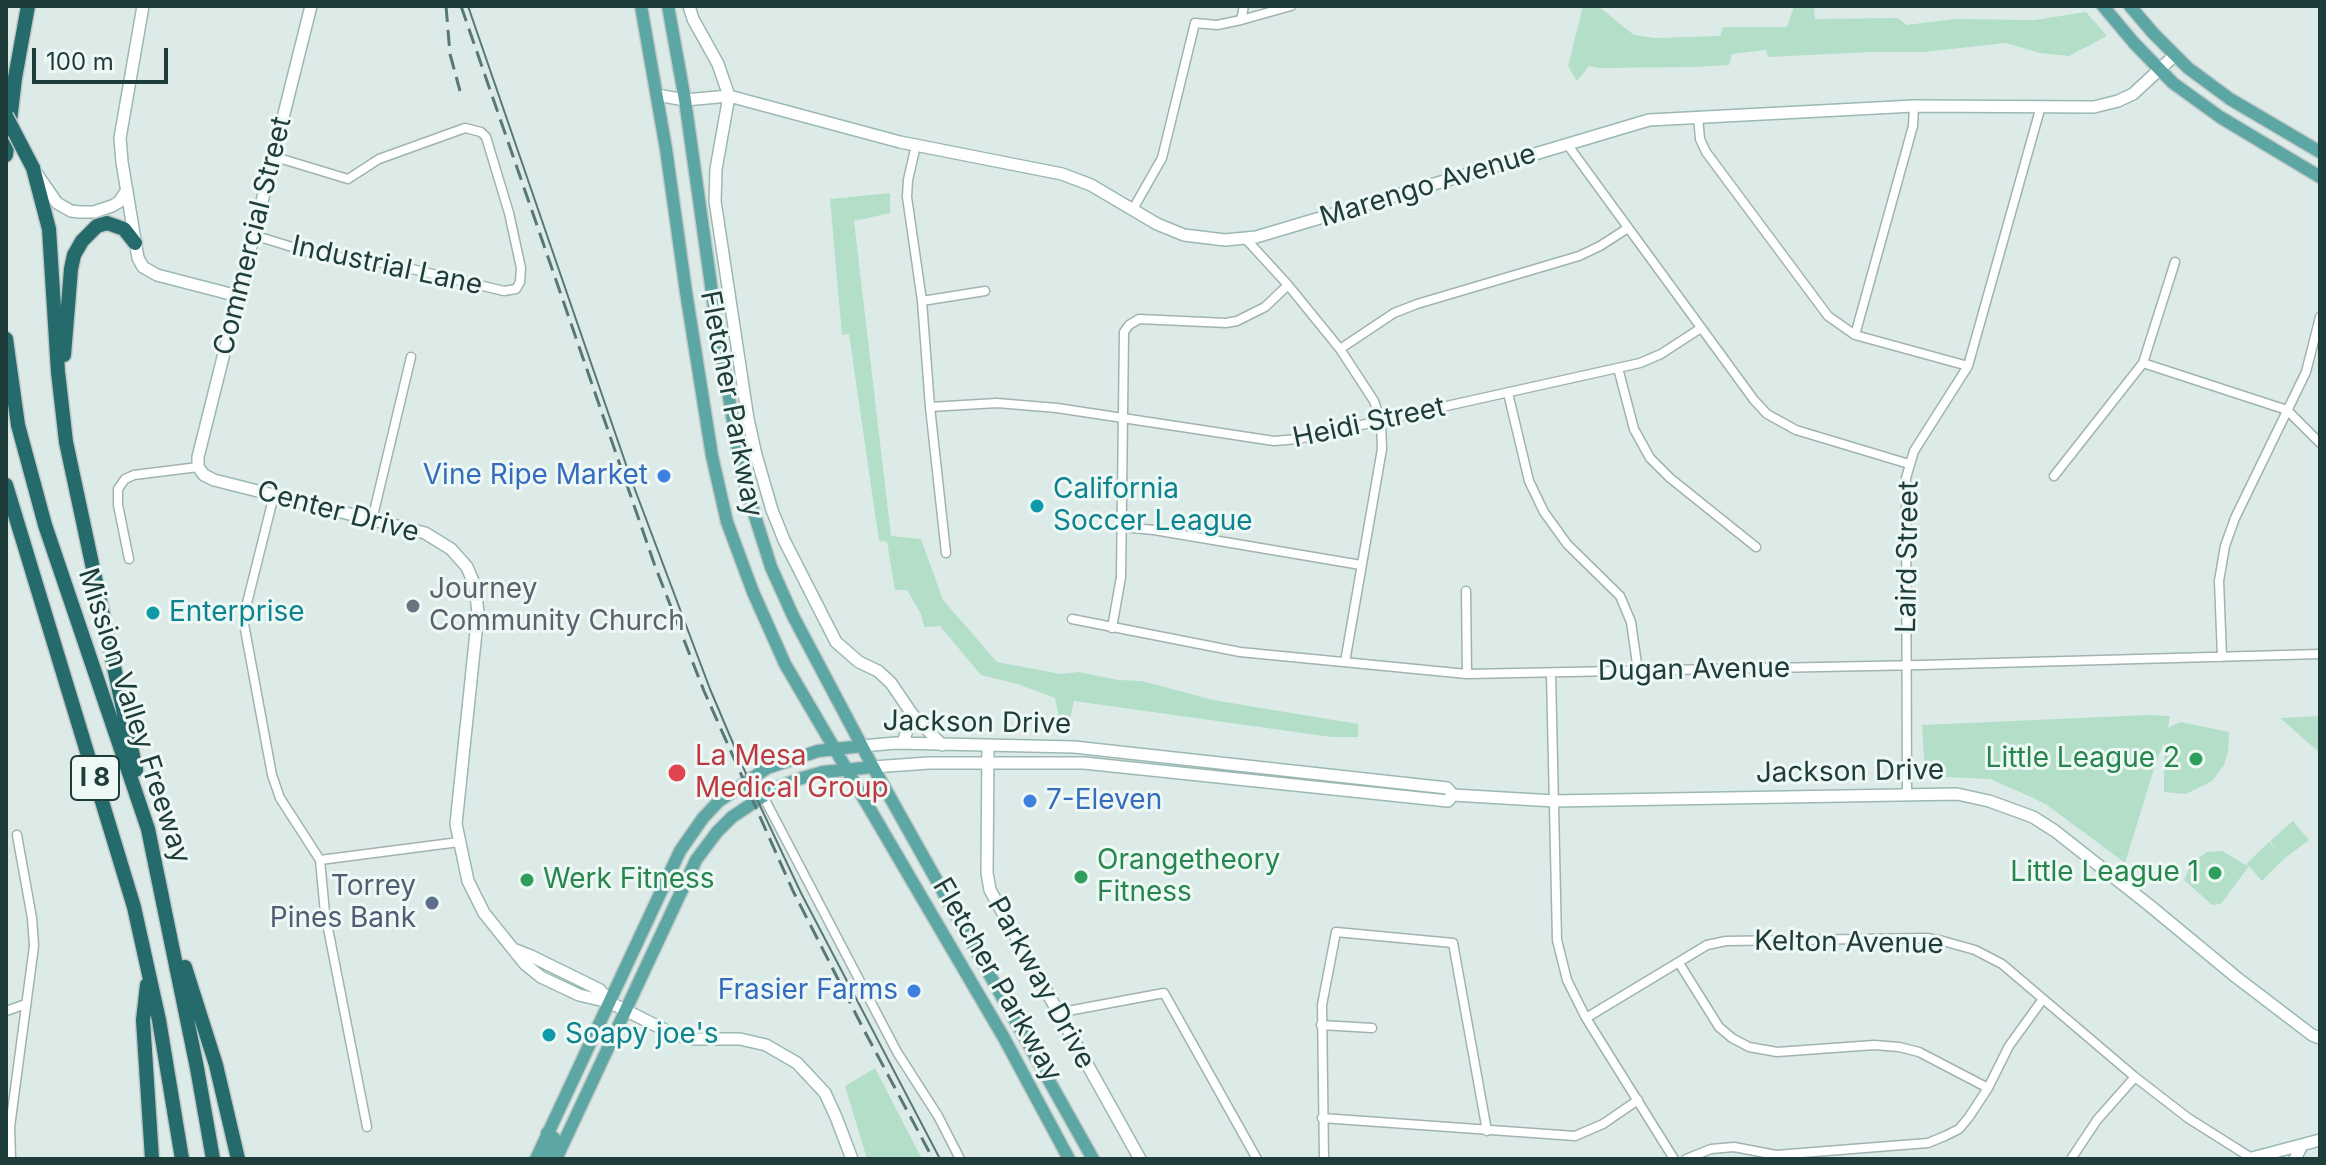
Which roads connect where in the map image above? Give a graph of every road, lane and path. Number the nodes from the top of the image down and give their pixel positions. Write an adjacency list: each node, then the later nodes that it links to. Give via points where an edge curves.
1 (28, 6): 25 (highway)
2 (143, 6): 29 (main road, via 121,123)
3 (311, 6): 26 (main road, Commercial Street)
4 (641, 6): 14 (main road, Fletcher Parkway)
5 (668, 6): 16 (main road, Fletcher Parkway)
6 (689, 6): 15 (main road)
7 (1244, 6): 11 (street)
8 (1291, 6): 11 (street)
9 (2103, 6): 13 (main road)
10 (2130, 6): 12 (main road)
11 (1241, 20): 30 (street, via 1195,23 1162,158)
12 (2175, 55): 13 (main road, Marengo Avenue); 24 (main road, via 2230,99)
13 (2160, 69): 18 (main road, Marengo Avenue, via 2133,94 2110,104); 28 (main road, via 2220,117)
14 (657, 95): 16 (main road, Marengo Avenue); 19 (main road, Fletcher Parkway)
15 (729, 96): 16 (main road, Marengo Avenue); 23 (main road, Marengo Avenue); 79 (main road, via 715,201 756,455 784,540 836,642 891,683)
16 (685, 100): 19 (main road, Marengo Avenue); 82 (main road, Fletcher Parkway, via 742,475 771,567)
17 (1914, 106): 18 (main road, Marengo Avenue); 21 (main road, Marengo Avenue); 42 (street, via 1913,126)
18 (2041, 106): 47 (street, Laird Street)
19 (659, 111): 84 (main road, Fletcher Parkway, via 712,456 727,522 785,664)
20 (6, 116): 27 (highway, bridge)
21 (1698, 116): 22 (main road, Marengo Avenue, via 1649,120); 42 (street, via 1706,152 1828,316)
22 (1567, 144): 31 (street); 33 (main road, Marengo Avenue)
23 (916, 145): 30 (main road, Marengo Avenue, via 1062,174); 39 (street, via 907,197)
24 (2320, 152)
25 (6, 155)
26 (272, 156): 32 (main road, Commercial Street); 32 (street, Industrial Lane, via 348,179 379,159 465,128 481,132 509,213 520,282 516,289 504,291 364,259 315,254)
27 (33, 168): 29 (main road, via 57,203 71,211 106,209); 51 (highway, via 49,229)
28 (2320, 177)
29 (127, 190): 34 (main road)
30 (1133, 209): 33 (main road, Marengo Avenue, via 1184,235)
31 (1628, 228): 41 (street); 44 (street, via 1579,256 1394,313)
32 (253, 235): 38 (main road, Commercial Street)
33 (1245, 238): 36 (street)
34 (135, 243): 38 (main road, via 149,272); 51 (highway, via 124,229 101,224 74,255)
35 (2175, 262): 46 (street)
36 (1288, 285): 44 (street); 53 (street, via 1265,307 1237,321 1139,319 1129,325 1124,332)
37 (985, 291): 39 (street)
38 (238, 296): 57 (main road, Commercial Street)
39 (922, 301): 50 (street)
40 (2320, 317): 52 (street, via 2306,372)
41 (1701, 328): 48 (street, Heidi Street, via 1661,354); 56 (street, via 1774,419)
42 (1855, 335): 47 (street)
43 (6, 339): 92 (highway, Mission Valley Freeway / I 8, via 18,425 45,525)
44 (1340, 349): 54 (street, via 1374,401)
45 (411, 357): 62 (street)
46 (2143, 363): 52 (street); 58 (street)
47 (1968, 366): 56 (street, Laird Street)
48 (1618, 368): 49 (street, Heidi Street); 64 (street, via 1630,421 1650,458)
49 (1508, 393): 54 (street, Heidi Street); 76 (street, via 1529,481 1567,544 1620,596 1631,622)
50 (930, 407): 53 (street, Heidi Street, via 997,403); 65 (street)
51 (62, 408): 92 (highway)
52 (2287, 410): 55 (street); 73 (street, via 2225,546 2219,581)
53 (1123, 416): 54 (street, Heidi Street, via 1274,441); 63 (street)
54 (1381, 422): 67 (street, via 1382,449)
55 (2320, 443)
56 (1909, 464): 75 (street, Laird Street)
57 (198, 467): 60 (main road, Center Drive, via 214,480); 66 (street, via 125,479 118,489 118,505)
58 (2054, 476)
59 (6, 485): 68 (highway, Mission Valley Freeway / I 8)
60 (274, 495): 62 (main road, Center Drive); 95 (street, via 244,624 272,775 280,798)
61 (6, 514): 68 (highway)
62 (372, 520): 94 (main road, Center Drive, via 425,533 451,549 475,586 478,613)
63 (1122, 527): 67 (street); 71 (street)
64 (1756, 547)
65 (946, 553)
66 (129, 559)
67 (1361, 565): 74 (street)
68 (38, 587): 98 (highway, Mission Valley Freeway / I 8)
69 (1466, 591): 78 (street)
70 (1072, 619): 71 (street, Dugan Avenue)
71 (1112, 628): 74 (street, Dugan Avenue, via 1240,652)
72 (2320, 654): 73 (street, Dugan Avenue)
73 (2222, 657): 75 (street, Dugan Avenue)
74 (1345, 662): 78 (street, Dugan Avenue)
75 (1907, 666): 76 (street, Dugan Avenue); 89 (street, Laird Street)
76 (1638, 671): 77 (street, Dugan Avenue)
77 (1551, 673): 78 (street, Dugan Avenue); 91 (street)
78 (1467, 674)
79 (912, 714): 80 (main road); 81 (main road)
80 (903, 743): 81 (main road, Jackson Drive); 82 (main road, Jackson Drive)
81 (942, 745): 83 (main road, Jackson Drive)
82 (862, 746): 84 (main road, Jackson Drive); 86 (main road, Fletcher Parkway)
83 (988, 746): 85 (main road, Parkway Drive); 88 (main road, Jackson Drive, via 1074,747 1447,788)
84 (836, 749): 87 (main road, Fletcher Parkway); 100 (main road, Jackson Drive, via 767,768 703,818 680,851)
85 (987, 764): 86 (main road, Jackson Drive); 88 (main road, Jackson Drive, via 1084,763 1448,801); 104 (main road, Parkway Drive, via 990,890)
86 (873, 767): 87 (main road, Jackson Drive); 130 (main road, Fletcher Parkway)
87 (848, 769): 90 (main road, Jackson Drive, via 799,779); 129 (main road, Fletcher Parkway)
88 (1453, 795): 91 (main road, Jackson Drive)
89 (1907, 795): 91 (main road, Jackson Drive); 108 (main road, Jackson Drive, via 1957,794 2033,817)
90 (763, 796): 103 (main road, Jackson Drive, via 730,819 696,860); 128 (street, via 897,1052)
91 (1554, 801): 105 (street, via 1557,940 1567,980)
92 (148, 829): 96 (highway, Mission Valley Freeway / I 8)
93 (17, 835): 101 (street, via 34,946)
94 (458, 840): 95 (street); 100 (main road, Center Drive, via 468,881 484,913 525,964 579,995)
95 (320, 860): 114 (street, via 325,913)
96 (161, 891): 122 (highway, Mission Valley Freeway / I 8); 123 (highway, via 216,1065)
97 (1679, 963): 99 (street, Kelton Avenue, via 1707,945 1726,941 1927,938 1989,957); 105 (street, Kelton Avenue); 111 (street, via 1719,1027 1749,1047 1777,1052 1899,1047)
98 (148, 969): 120 (highway, via 143,1020); 121 (highway, Mission Valley Freeway / I 8)
99 (2043, 999): 110 (street, Kelton Avenue); 111 (street, via 2009,1046)
100 (609, 1002): 103 (main road, Center Drive); 116 (main road, Jackson Drive)
101 (26, 1004): 102 (street); 119 (street, via 10,1127)
102 (6, 1011)
103 (626, 1011): 126 (main road, Jackson Drive); 127 (main road, Center Drive, via 673,1034 766,1045 797,1063 825,1093)
104 (1057, 1013): 131 (main road, Parkway Drive); 132 (street, via 1164,993)
105 (1586, 1018): 112 (street)
106 (1321, 1025): 107 (street); 113 (street); 115 (street, via 1336,932 1453,943)
107 (1372, 1028)
108 (2316, 1036): 109 (main road, Jackson Drive)
109 (2320, 1049)
110 (2135, 1077): 136 (street); 137 (street, Kelton Avenue)
111 (1988, 1088): 135 (street, via 1959,1129 1928,1143 1776,1155 1734,1147)
112 (1638, 1100): 115 (street, via 1575,1136); 134 (street)
113 (1322, 1118): 115 (street); 133 (street)
114 (367, 1127)
115 (1487, 1131)
116 (547, 1133): 124 (main road, Jackson Drive); 125 (main road, via 554,1138)
117 (2320, 1140): 118 (main road)
118 (2302, 1145): 137 (main road); 138 (main road)
119 (11, 1159)
120 (152, 1159)
121 (182, 1159)
122 (213, 1159)
123 (238, 1159)
124 (536, 1159)
125 (546, 1159)
126 (556, 1159)
127 (852, 1159)
128 (960, 1159)
129 (1069, 1159)
130 (1093, 1159)
131 (1140, 1159)
132 (1257, 1159)
133 (1324, 1159)
134 (1674, 1159)
135 (1686, 1159)
136 (2071, 1159)
137 (2252, 1159)
138 (2295, 1159)

